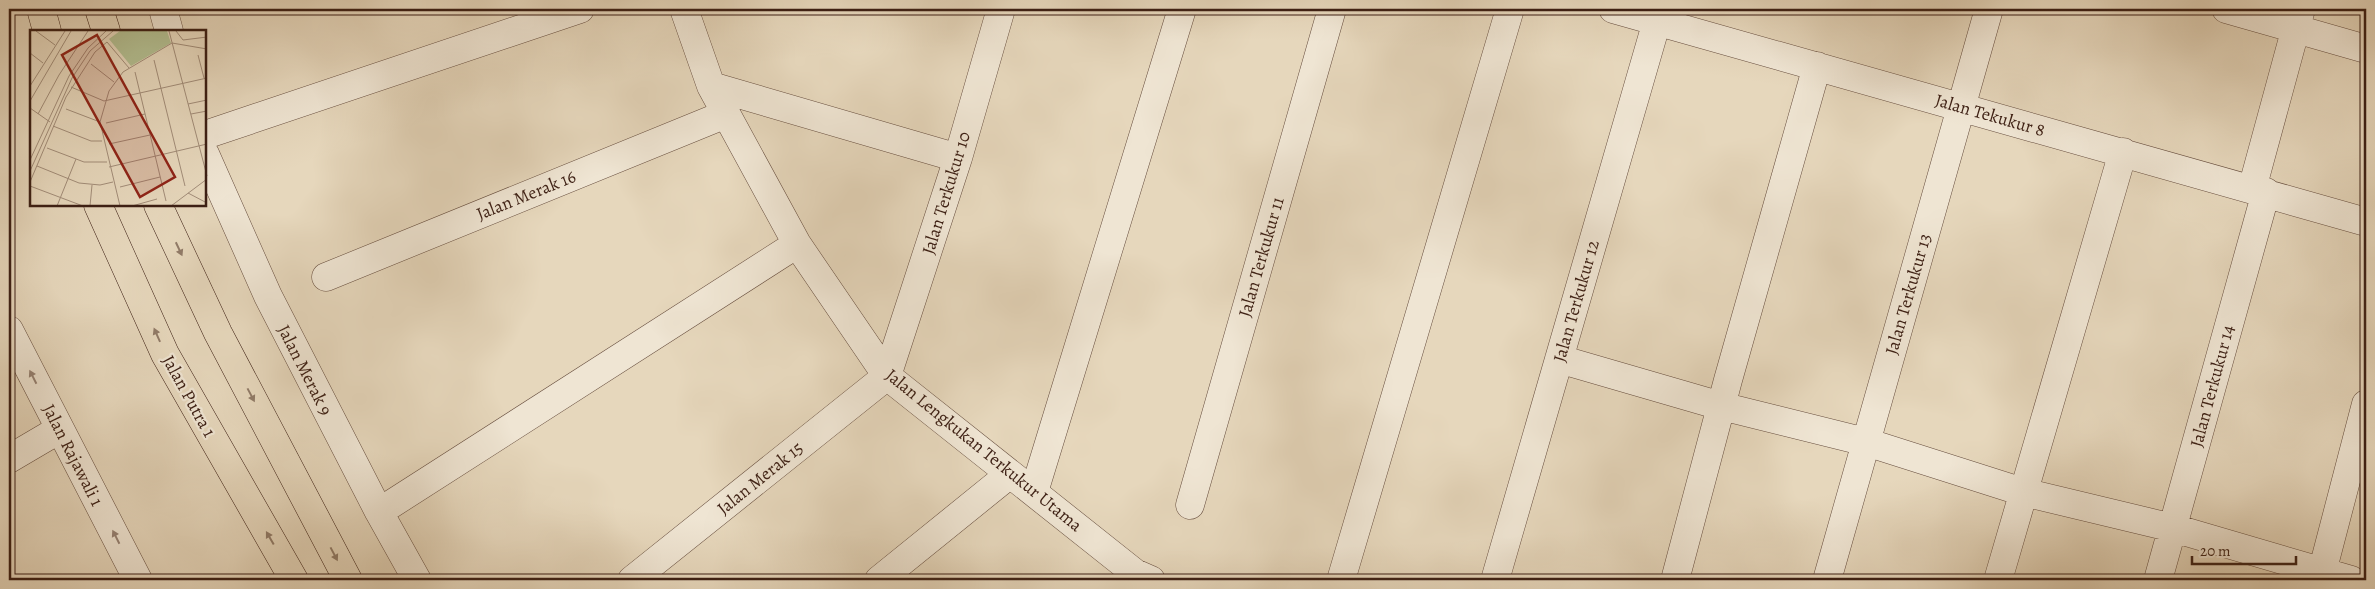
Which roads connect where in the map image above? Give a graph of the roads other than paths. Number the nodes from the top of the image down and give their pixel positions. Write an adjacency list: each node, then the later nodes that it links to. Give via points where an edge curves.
1 (40, 9): 15 (main road)
2 (99, 9): 16 (main road)
3 (163, 9): 17 (street)
4 (580, 9): 23 (street)
5 (684, 9): 20 (street, Jalan Lengkukan Terkukur Utama)
6 (1182, 9): 42 (street)
7 (1332, 9): 44 (street, Jalan Terkukur 11)
8 (1510, 9): 55 (street)
9 (1613, 9): 14 (street, Jalan Tekukur 8)
10 (1988, 9): 21 (street, Jalan Terkukur 13)
11 (2226, 9): 13 (street)
12 (997, 10): 26 (street, Jalan Terkukur 10)
13 (2298, 18): 18 (street); 27 (street, Jalan Terkukur 14)
14 (1656, 21): 19 (street, Jalan Tekukur 8); 34 (street, Jalan Terkukur 12)
15 (47, 30)
16 (106, 30)
17 (169, 30)
18 (2366, 49)
19 (1817, 66): 21 (street, Jalan Tekukur 8); 37 (street)
20 (712, 86): 22 (street, Jalan Lengkukan Terkukur Utama); 26 (street)
21 (1961, 106): 24 (street, Jalan Tekukur 8); 39 (street, Jalan Terkukur 13)
22 (726, 114): 31 (street, Jalan Lengkukan Terkukur Utama); 32 (street, Jalan Merak 16)
23 (206, 135)
24 (2123, 152): 27 (street, Jalan Tekukur 8); 43 (street)
25 (206, 156): 45 (street, Jalan Merak 9, via 268,296)
26 (958, 158): 35 (street, Jalan Terkukur 10)
27 (2259, 190): 30 (street, Jalan Tekukur 8); 46 (street, Jalan Terkukur 14)
28 (98, 206): 50 (main road, Jalan Putra 1, one-way to 28, via 165,354)
29 (158, 206): 51 (main road, one-way to 51, via 218,333)
30 (2366, 222)
31 (797, 244): 35 (street, Jalan Lengkukan Terkukur Utama); 45 (street)
32 (326, 276)
33 (9, 330): 38 (street, Jalan Rajawali 1, one-way to 33)
34 (1559, 359): 37 (street); 56 (street, Jalan Terkukur 12)
35 (887, 376): 41 (street, Jalan Lengkukan Terkukur Utama); 53 (street, Jalan Merak 15)
36 (2366, 404): 47 (street)
37 (1721, 406): 39 (street); 57 (street)
38 (60, 429): 40 (street); 49 (street, Jalan Rajawali 1, one-way to 38)
39 (1866, 442): 43 (street); 58 (street, Jalan Terkukur 13)
40 (9, 459)
41 (1010, 474): 42 (street, Jalan Lengkukan Terkukur Utama); 54 (street)
42 (1034, 492): 48 (street, Jalan Lengkukan Terkukur Utama)
43 (2023, 492): 46 (street); 59 (street)
44 (1190, 505)
45 (378, 512): 52 (street, Jalan Merak 9)
46 (2173, 528): 47 (street); 60 (street, Jalan Terkukur 14)
47 (2321, 576): 61 (street)
48 (1138, 578)
49 (138, 580)
50 (294, 580)
51 (348, 580)
52 (417, 580)
53 (632, 580)
54 (880, 580)
55 (1341, 580)
56 (1495, 580)
57 (1675, 580)
58 (1827, 580)
59 (1998, 580)
60 (2158, 580)
61 (2351, 580)

